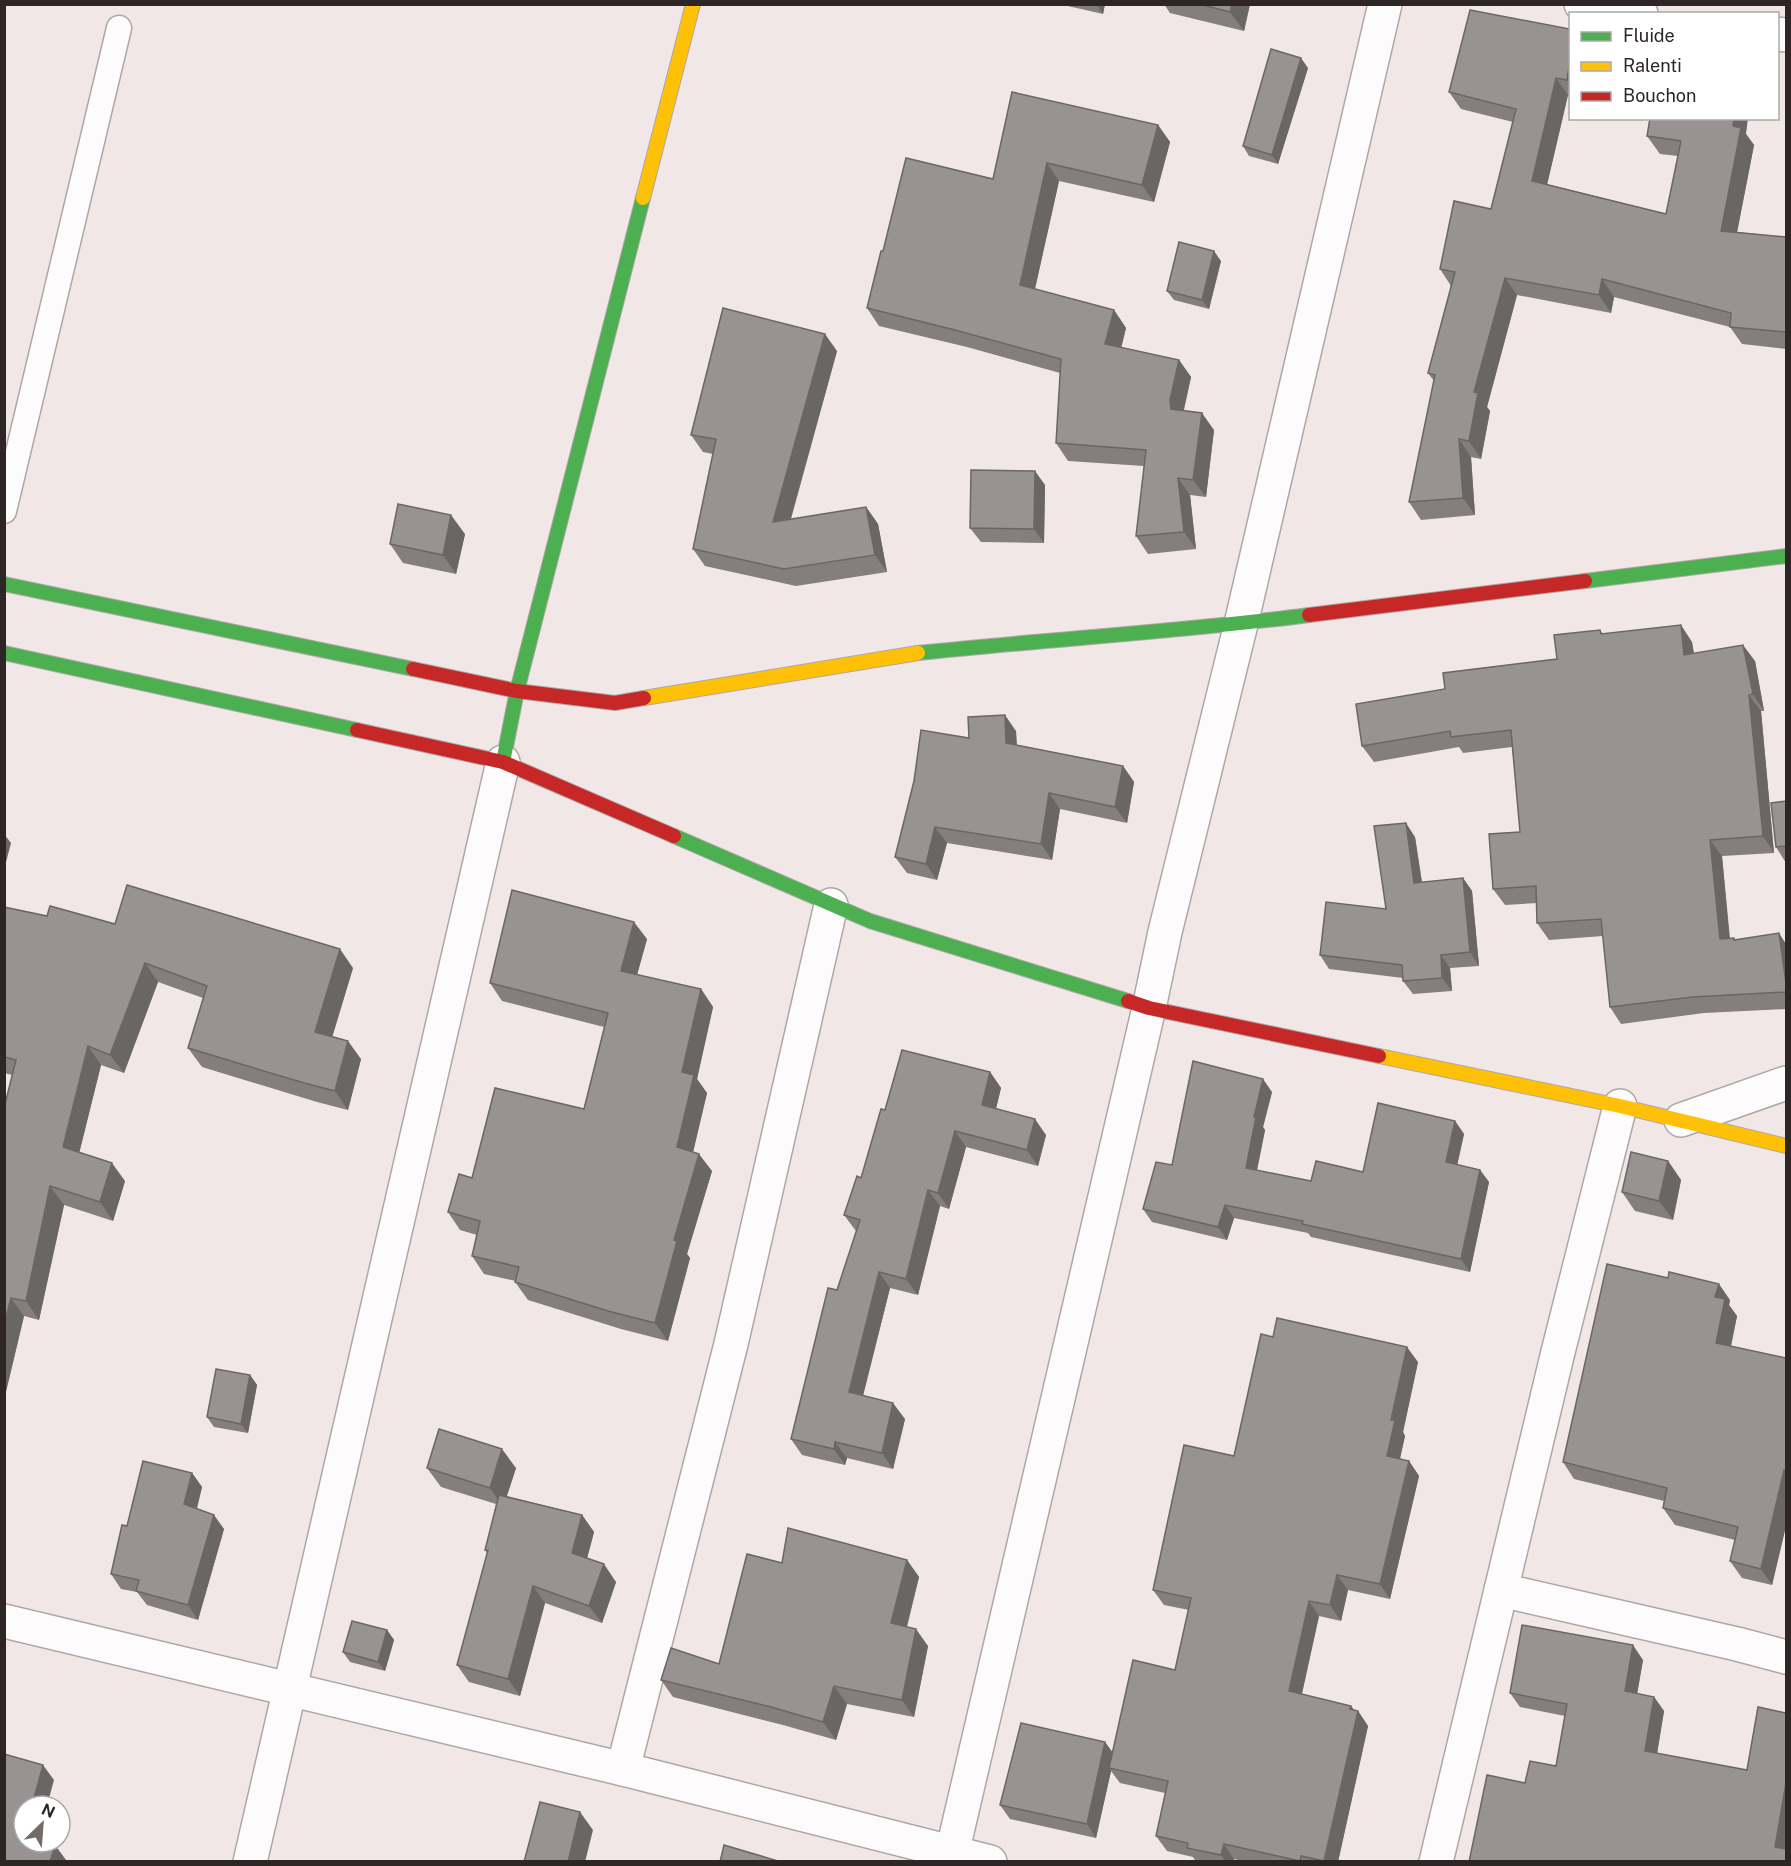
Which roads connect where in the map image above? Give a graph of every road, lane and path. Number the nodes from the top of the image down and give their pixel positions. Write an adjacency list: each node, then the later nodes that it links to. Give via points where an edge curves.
1 (693, 4): 11 (street)
2 (1385, 4): 9 (street)
3 (1581, 4): 4 (street)
4 (1629, 12)
5 (119, 28): 6 (lane)
6 (4, 511)
7 (1786, 556): 9 (street)
8 (4, 584): 11 (street)
9 (1241, 624): 11 (street, via 906,654 615,703); 14 (street)
10 (4, 653): 12 (street)
11 (517, 691): 12 (street)
12 (503, 762): 13 (street); 22 (street)
13 (831, 905): 14 (street, via 870,921); 23 (street, via 731,1344)
14 (1149, 1008): 16 (street); 24 (street)
15 (1786, 1083): 17 (street)
16 (1620, 1106): 17 (street); 19 (street)
17 (1681, 1120): 18 (street)
18 (1786, 1146)
19 (1501, 1590): 21 (street); 27 (street)
20 (4, 1621): 22 (street)
21 (1786, 1657)
22 (289, 1690): 23 (street); 25 (street)
23 (623, 1769): 24 (street)
24 (951, 1857): 26 (street)
25 (250, 1862)
26 (990, 1862)
27 (1436, 1862)

